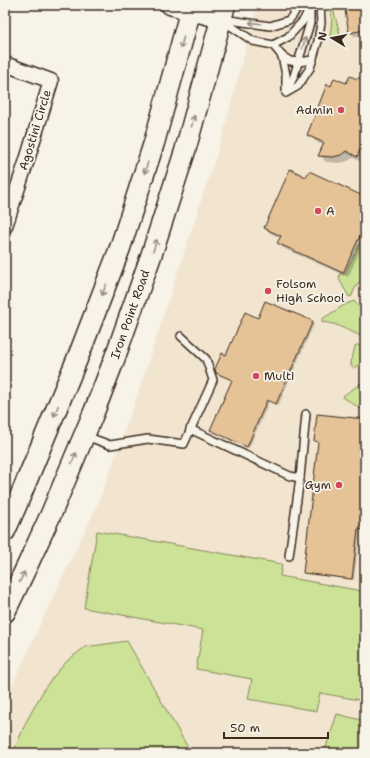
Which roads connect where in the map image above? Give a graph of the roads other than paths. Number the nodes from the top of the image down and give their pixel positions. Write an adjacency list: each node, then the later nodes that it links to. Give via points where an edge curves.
1 (170, 5): 5 (street)
2 (299, 5): 6 (lane, one-way to 6, via 289,20 270,26)
3 (320, 5): 9 (lane, via 321,23)
4 (310, 6): 7 (lane, via 303,21 288,37); 10 (lane, one-way to 4, via 310,23)
5 (191, 8): 6 (street); 19 (main road, one-way to 19, via 154,143 120,248 80,352)
6 (223, 12): 7 (lane, via 253,41); 17 (main road, Iron Point Road, one-way to 6, via 151,256 185,151)
7 (272, 45): 8 (lane)
8 (282, 56): 10 (lane); 12 (lane, via 285,65)
9 (313, 60): 10 (lane); 12 (lane, via 298,86)
10 (298, 62): 12 (lane)
11 (5, 64): 13 (street, Agostini Circle, via 50,81)
12 (286, 93)
13 (5, 226)
14 (181, 336): 16 (lane, via 206,359 213,380)
15 (306, 414): 18 (lane)
16 (190, 429): 17 (lane, via 184,444 148,439 110,445); 18 (lane, via 290,476)
17 (84, 435): 21 (main road, Iron Point Road, one-way to 17, via 51,514)
18 (300, 478): 20 (lane)
19 (5, 531)
20 (289, 556)
21 (5, 612)

